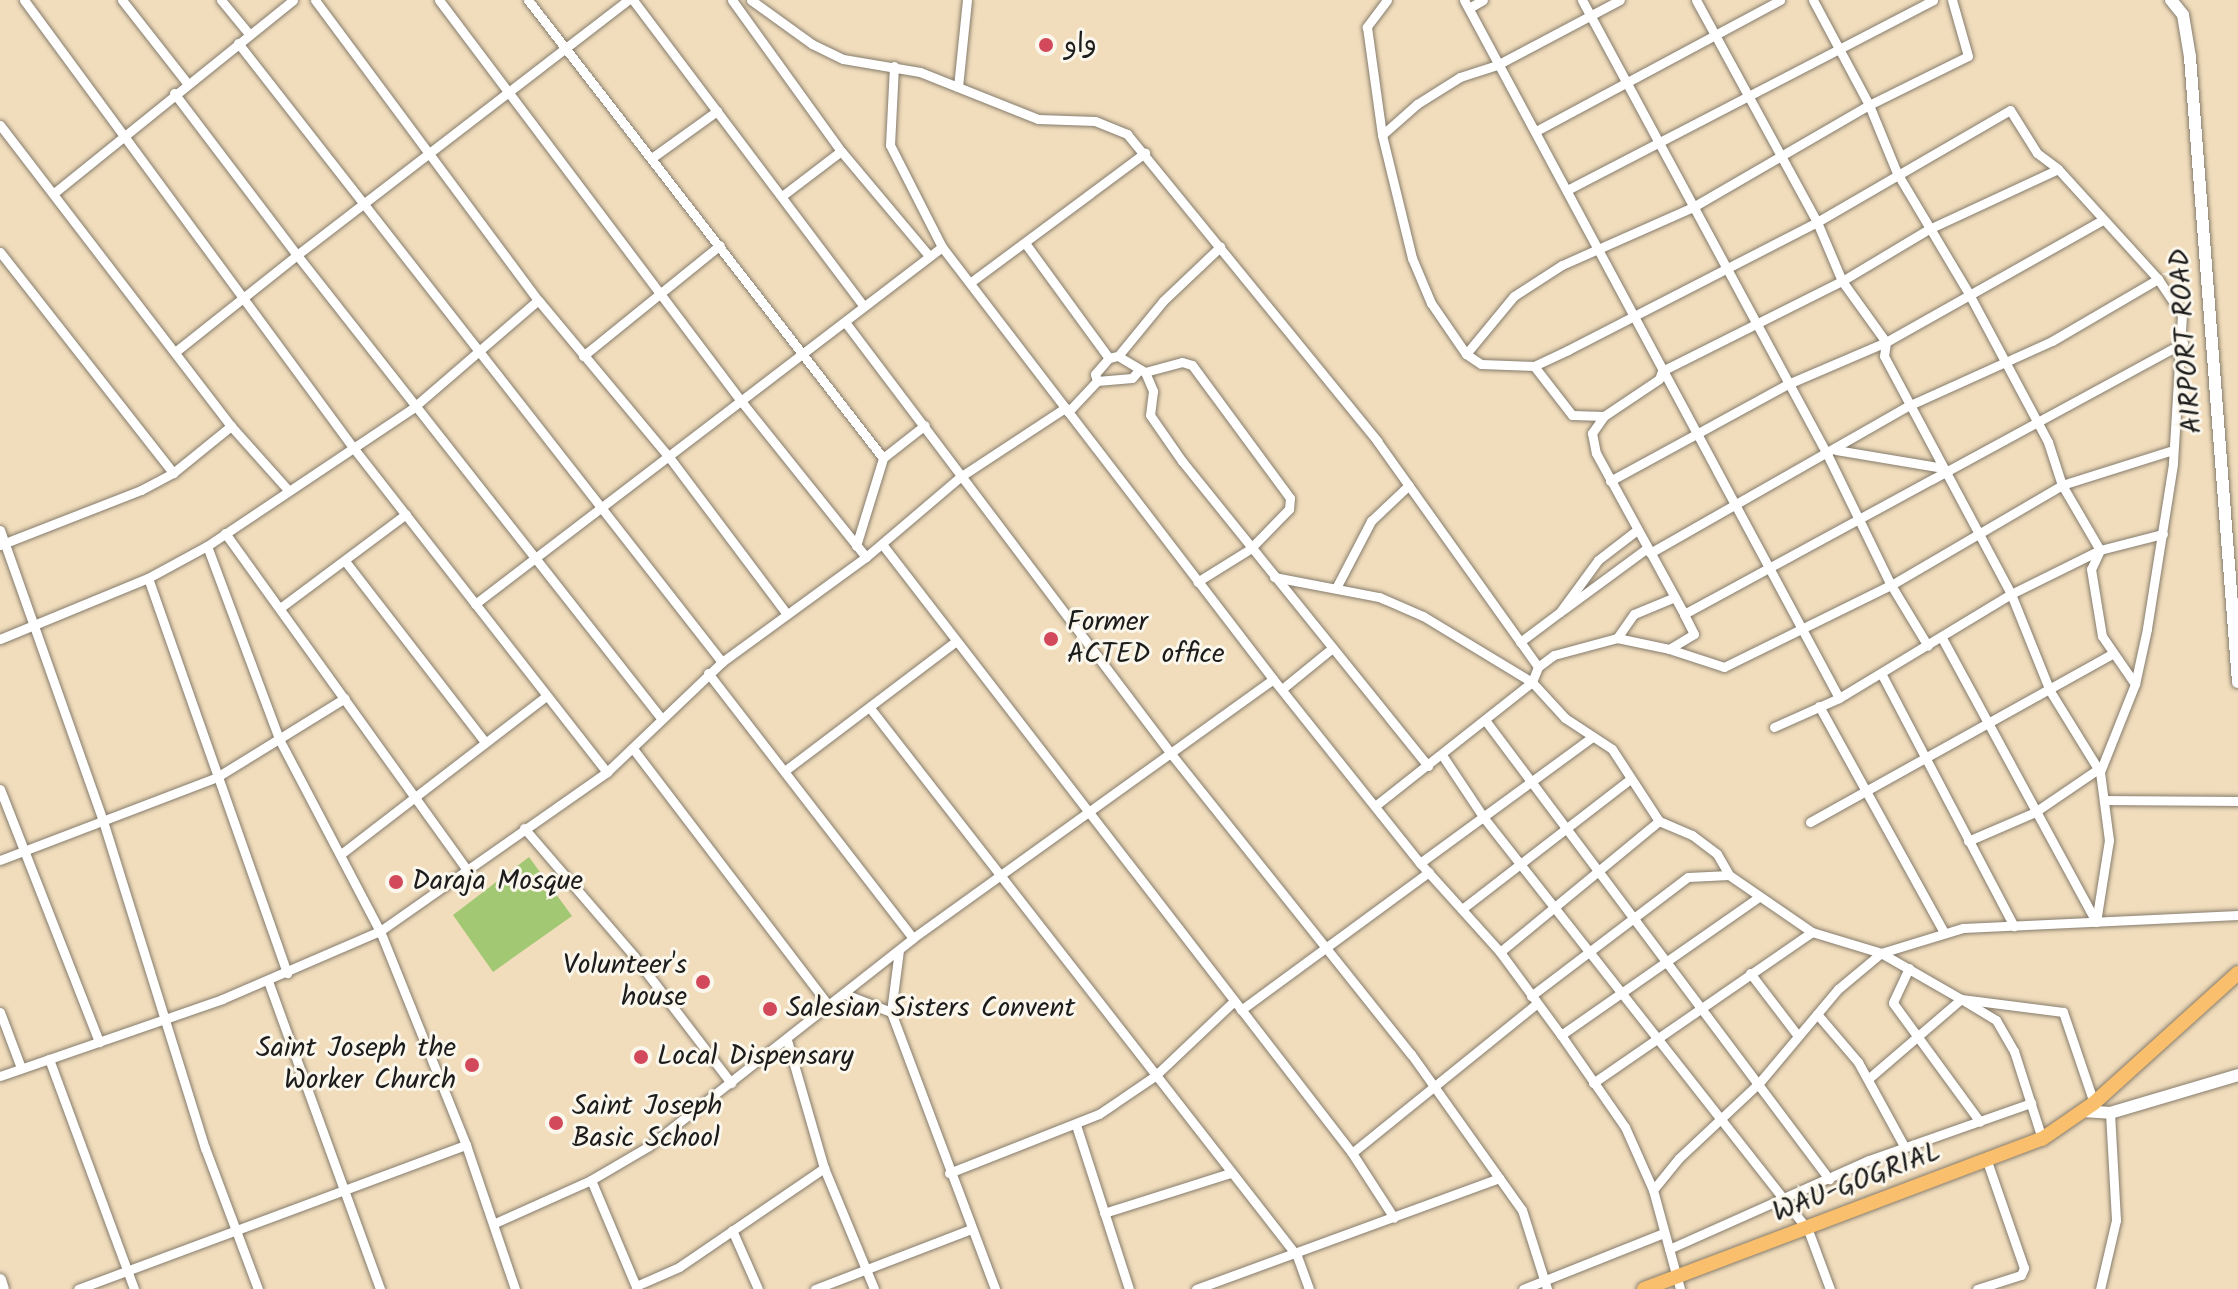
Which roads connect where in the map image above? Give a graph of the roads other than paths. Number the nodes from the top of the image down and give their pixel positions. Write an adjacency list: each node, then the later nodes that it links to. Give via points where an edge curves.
1 (24, 0): 41 (street)
2 (122, 0): 32 (street)
3 (221, 0): 24 (street)
4 (293, 0): 24 (street)
5 (315, 0): 45 (street)
6 (439, 0): 34 (street)
7 (528, 0): 27 (street)
8 (630, 0): 27 (street); 38 (street)
9 (732, 0): 44 (street)
10 (751, 0): 30 (street, via 812,44 843,59)
11 (967, 0): 33 (street)
12 (1387, 0): 42 (street, via 1367,27)
13 (1483, 0): 22 (street)
14 (1582, 0): 23 (street)
15 (1620, 0): 23 (street)
16 (1696, 0): 25 (street)
17 (1780, 0): 25 (street)
18 (1813, 0): 28 (street)
19 (1933, 0): 28 (street)
20 (1952, 0): 37 (street, via 1968,56)
21 (2171, 0): 163 (street, AIRPORT ROAD, via 2183,15 2190,57)
22 (1466, 4): 29 (street)
23 (1590, 15): 29 (street); 31 (street)
24 (249, 34): 26 (street)
25 (1712, 34): 31 (street); 36 (street)
26 (238, 43): 32 (street); 54 (street)
27 (568, 47): 34 (street); 48 (street)
28 (1838, 52): 36 (street); 37 (street)
29 (1497, 65): 40 (street); 42 (street, via 1460,77)
30 (894, 66): 33 (street); 62 (street, via 890,145)
31 (1627, 81): 40 (street); 43 (street)
32 (187, 83): 35 (street)
33 (958, 87): 46 (street, via 1038,119 1110,124)
34 (509, 92): 45 (street); 71 (street)
35 (174, 93): 41 (street); 65 (street)
36 (1746, 99): 43 (street); 47 (street)
37 (1869, 105): 47 (street); 50 (street)
38 (717, 111): 48 (street); 53 (street)
39 (0, 125): 52 (street)
40 (1536, 131): 51 (street)
41 (127, 133): 52 (street); 73 (street)
42 (1382, 135): 84 (street, via 1412,258 1431,303)
43 (1659, 143): 51 (street); 55 (street)
44 (841, 151): 53 (street); 66 (street)
45 (428, 152): 54 (street); 74 (street)
46 (1145, 153): 59 (street); 63 (street)
47 (1781, 155): 55 (street); 57 (street)
48 (653, 157): 61 (street)
49 (2058, 169): 50 (street, via 2037,153 2010,110); 56 (street); 58 (street)
50 (1897, 173): 57 (street); 58 (street)
51 (1569, 189): 60 (street)
52 (54, 193): 82 (street)
53 (782, 196): 75 (street)
54 (362, 205): 65 (street); 81 (street)
55 (1693, 207): 60 (street); 67 (street)
56 (2101, 221): 68 (street); 72 (street)
57 (1817, 222): 67 (street); 69 (street)
58 (1929, 229): 69 (street); 72 (street)
59 (1025, 243): 70 (street); 86 (street)
60 (1599, 244): 76 (street); 84 (street, via 1514,296)
61 (720, 245): 71 (street); 83 (street)
62 (942, 247): 66 (street); 70 (street)
63 (1220, 247): 86 (street); 111 (street)
64 (0, 252): 108 (street)
65 (297, 255): 73 (street); 95 (street)
66 (929, 256): 75 (street)
67 (1726, 269): 76 (street); 78 (street)
68 (2158, 279): 80 (street, via 2180,305); 87 (street, via 2052,341)
69 (1842, 281): 78 (street); 79 (street)
70 (971, 282): 96 (street)
71 (658, 293): 85 (street); 93 (street)
72 (1969, 294): 79 (street); 87 (street)
73 (244, 297): 82 (street); 102 (street)
74 (538, 300): 81 (street); 85 (street)
75 (864, 306): 77 (street)
76 (1636, 317): 88 (street); 90 (street)
77 (845, 322): 83 (street); 99 (street)
78 (1755, 324): 90 (street); 92 (street)
79 (1886, 342): 92 (street); 94 (street, via 1884,356)
80 (2183, 343): 98 (street); 103 (street)
81 (477, 351): 95 (street); 115 (street)
82 (175, 352): 100 (street)
83 (803, 354): 93 (street); 106 (street)
84 (1466, 354): 88 (street, via 1481,364)
85 (583, 356): 105 (street)
86 (1114, 357): 89 (street); 91 (street, via 1095,374)
87 (2001, 361): 94 (street); 98 (street)
88 (1534, 366): 97 (street, via 1572,415)
89 (1142, 371): 91 (street, via 1132,378); 127 (street, via 1153,391 1150,415); 127 (street, via 1182,362 1192,365 1287,493 1289,509)
90 (1662, 371): 97 (street, via 1659,379); 101 (street)
91 (1097, 381): 96 (street)
92 (1788, 384): 101 (street); 104 (street)
93 (741, 401): 105 (street); 126 (street)
94 (1908, 406): 104 (street); 107 (street)
95 (413, 408): 102 (street); 130 (street)
96 (1066, 410): 109 (street); 136 (street)
97 (1604, 416): 110 (street, via 1592,433)
98 (2034, 422): 107 (street); 112 (street, via 2048,442)
99 (925, 425): 106 (street); 109 (street)
100 (231, 426): 108 (street); 113 (street)
101 (1700, 436): 110 (street); 114 (street)
102 (352, 446): 113 (street); 116 (street)
103 (2170, 451): 112 (street); 122 (street)
104 (1831, 452): 107 (street); 114 (street); 117 (street)
105 (669, 457): 115 (street); 144 (street)
106 (883, 458): 126 (street)
107 (1944, 468): 117 (street); 121 (street)
108 (173, 473): 123 (street)
109 (960, 477): 124 (street); 180 (street)
110 (1610, 481): 119 (street)
111 (1409, 485): 138 (street, via 1371,521); 152 (street)
112 (2062, 485): 121 (street); 128 (street)
113 (288, 490): 120 (street)
114 (1735, 504): 129 (street); 133 (street)
115 (602, 508): 130 (street); 157 (street)
116 (406, 514): 132 (street); 141 (street)
117 (1861, 519): 133 (street); 137 (street)
118 (0, 530): 123 (street)
119 (1637, 530): 129 (street); 143 (street, via 1598,560)
120 (225, 533): 125 (street); 142 (street)
121 (1976, 534): 137 (street); 139 (street)
122 (2163, 534): 128 (street); 164 (street)
123 (2, 544): 146 (street)
124 (882, 544): 131 (street); 151 (street)
125 (207, 546): 135 (street); 177 (street)
126 (856, 546): 131 (street)
127 (1250, 549): 134 (street); 136 (street)
128 (2100, 550): 139 (street); 156 (street, via 2091,569 2093,594)
129 (1648, 551): 140 (street); 143 (street)
130 (536, 556): 141 (street); 172 (street)
131 (866, 557): 144 (street)
132 (345, 561): 142 (street); 178 (street)
133 (1771, 566): 145 (street); 147 (street)
134 (1274, 577): 138 (street); 154 (street)
135 (148, 578): 146 (street); 187 (street)
136 (1197, 582): 161 (street)
137 (1891, 585): 147 (street); 153 (street)
138 (1336, 588): 162 (street, via 1379,597 1423,616)
139 (2011, 594): 149 (street); 166 (street)
140 (1675, 597): 145 (street); 148 (street, via 1634,614)
141 (475, 604): 167 (street)
142 (280, 608): 168 (street)
143 (1560, 612): 152 (street)
144 (787, 614): 157 (street)
145 (1684, 614): 155 (street, via 1694,634)
146 (32, 626): 150 (street); 199 (street)
147 (1799, 627): 155 (street, via 1724,667); 169 (street)
148 (1617, 638): 155 (street); 158 (street, via 1554,655)
149 (1942, 638): 153 (street); 174 (street)
150 (0, 639)
151 (956, 641): 171 (street); 196 (street)
152 (1520, 642): 158 (street)
153 (1928, 646): 160 (street)
154 (1331, 649): 165 (street); 183 (street)
155 (1669, 649)
156 (2112, 654): 164 (street); 166 (street)
157 (722, 662): 159 (street)
158 (1538, 667): 162 (street)
159 (708, 673): 172 (street); 184 (street)
160 (1881, 673): 169 (street); 182 (street)
161 (1273, 679): 165 (street); 180 (street)
162 (1532, 682): 173 (street); 176 (street)
163 (2238, 682)
164 (2135, 684): 185 (street)
165 (1282, 689): 195 (street)
166 (2050, 691): 174 (street); 185 (street)
167 (546, 696): 178 (street); 186 (street)
168 (345, 698): 177 (street); 192 (street)
169 (1839, 698): 170 (street)
170 (1819, 706): 175 (street); 191 (street)
171 (870, 708): 184 (street); 213 (street)
172 (661, 718): 179 (street)
173 (1485, 720): 181 (street); 188 (street)
174 (1984, 722): 182 (street); 197 (street)
175 (1774, 727)
176 (1591, 738): 188 (street); 189 (street, via 1612,749)
177 (279, 739): 187 (street); 206 (street)
178 (484, 741): 192 (street)
179 (634, 750): 186 (street); 241 (street)
180 (1172, 755): 196 (street); 226 (street)
181 (1442, 755): 183 (street); 198 (street)
182 (1927, 757): 191 (street); 204 (street)
183 (1428, 766): 195 (street)
184 (787, 769): 225 (street)
185 (2099, 770): 193 (street); 197 (street)
186 (607, 772): 202 (street)
187 (217, 777): 199 (street); 233 (street)
188 (1529, 780): 198 (street); 203 (street)
189 (1629, 780): 200 (street); 203 (street)
190 (0, 789): 205 (street)
191 (1863, 791): 201 (street); 223 (street)
192 (416, 798): 206 (street); 210 (street)
193 (2104, 800): 194 (street); 220 (street, via 2109,840)
194 (2238, 801)
195 (1375, 806): 208 (street)
196 (1089, 810): 213 (street); 242 (street)
197 (2035, 812): 204 (street); 220 (street)
198 (1484, 818): 208 (street); 209 (street)
199 (103, 821): 205 (street); 247 (street)
200 (1659, 821): 212 (street); 214 (street, via 1717,854)
201 (1810, 822)
202 (524, 828): 210 (street); 260 (street, via 634,956)
203 (1564, 829): 209 (street); 212 (street)
204 (1968, 841): 221 (street)
205 (22, 850): 207 (street); 253 (street)
206 (341, 854): 222 (street)
207 (0, 860)
208 (1420, 863): 211 (street)
209 (1521, 864): 216 (street); 217 (street)
210 (467, 870): 222 (street)
211 (1429, 872): 217 (street); 226 (street)
212 (1597, 873): 216 (street); 219 (street)
213 (1001, 875): 225 (street); 258 (street)
214 (1729, 875): 215 (street); 219 (street, via 1688,877)
215 (1759, 897): 224 (street); 231 (street)
216 (1557, 908): 228 (street); 229 (street)
217 (1462, 909): 229 (street)
218 (2238, 915): 220 (street)
219 (1633, 918): 228 (street); 231 (street)
220 (2096, 922): 221 (street)
221 (2014, 926): 223 (street)
222 (380, 931): 233 (street); 271 (street)
223 (1943, 931): 230 (street)
224 (1812, 932): 230 (street); 234 (street)
225 (913, 938): 227 (street)
226 (1324, 948): 242 (street); 263 (street)
227 (899, 950): 237 (street); 245 (street)
228 (1589, 951): 238 (street); 239 (street)
229 (1500, 952): 239 (street)
230 (1881, 953): 232 (street); 246 (street)
231 (1667, 963): 238 (street); 243 (street)
232 (1909, 968): 240 (street); 249 (street, via 1893,1003)
233 (287, 973): 236 (street)
234 (1750, 973): 243 (street); 250 (street)
235 (2238, 973): 265 (main road, WAU-GOGRIAL)
236 (268, 981): 247 (street); 282 (street)
237 (845, 994): 241 (street); 245 (street)
238 (1624, 996): 248 (street); 251 (street)
239 (1534, 999): 248 (street); 263 (street)
240 (1961, 999): 249 (street); 264 (street, via 1996,1020 2014,1051); 265 (street, via 2063,1012)
241 (829, 1006): 252 (street)
242 (1238, 1006): 258 (street); 273 (street)
243 (1702, 1010): 251 (street); 262 (street)
244 (0, 1012): 255 (street)
245 (891, 1012): 276 (street)
246 (1817, 1014): 250 (street); 259 (street)
247 (163, 1020): 253 (street); 290 (street)
248 (1561, 1035): 261 (street)
249 (1918, 1035): 259 (street); 268 (street)
250 (1798, 1036): 262 (street)
251 (1660, 1037): 261 (street); 267 (street)
252 (787, 1040): 260 (street); 275 (street)
253 (99, 1042): 254 (street)
254 (49, 1059): 255 (street); 295 (street)
255 (21, 1068): 257 (street)
256 (2238, 1075): 266 (street)
257 (0, 1076)
258 (1155, 1076): 269 (street); 277 (street)
259 (1868, 1079): 272 (street)
260 (731, 1083): 280 (street, via 649,1146)
261 (1593, 1083): 281 (street, via 1625,1127)
262 (1759, 1083): 267 (street); 279 (street)
263 (1434, 1085): 273 (street); 278 (street)
264 (2031, 1103): 268 (street); 270 (street)
265 (2088, 1107): 266 (street); 270 (main road, WAU-GOGRIAL)
266 (2110, 1113): 317 (street, via 2116,1220)
267 (1725, 1119): 281 (street, via 1679,1158); 283 (street)
268 (1980, 1122): 272 (street)
269 (1076, 1125): 276 (street); 284 (street)
270 (2042, 1139): 274 (main road, WAU-GOGRIAL)
271 (466, 1145): 282 (street); 286 (street)
272 (1904, 1146): 279 (street)
273 (1352, 1153): 285 (street)
274 (1987, 1161): 289 (main road, WAU-GOGRIAL); 316 (street, via 2024,1268 2021,1275)
275 (824, 1168): 288 (street); 294 (street)
276 (949, 1173): 287 (street)
277 (1230, 1173): 284 (street); 293 (street)
278 (1499, 1178): 285 (street); 298 (street, via 1522,1210)
279 (1829, 1179): 283 (street)
280 (591, 1180): 286 (street); 299 (street)
281 (1653, 1190): 291 (street)
282 (345, 1191): 290 (street); 304 (street)
283 (1784, 1199): 289 (street); 292 (street)
284 (1104, 1213): 310 (street)
285 (1394, 1218): 293 (street)
286 (495, 1223): 305 (street)
287 (971, 1229): 294 (street); 309 (street)
288 (732, 1230): 299 (street, via 679,1267); 306 (street)
289 (1808, 1230): 297 (main road, WAU-GOGRIAL); 315 (street)
290 (238, 1231): 295 (street); 303 (street)
291 (1664, 1233): 292 (street); 298 (street)
292 (1669, 1249): 297 (street)
293 (1297, 1256): 311 (street); 312 (street)
294 (867, 1270): 307 (street); 308 (street)
295 (127, 1272): 301 (street); 302 (street)
296 (0, 1280): 300 (street)
297 (1678, 1283): 314 (main road, WAU-GOGRIAL)
298 (1546, 1285): 313 (street)
299 (636, 1288)
300 (3, 1289)
301 (78, 1289)
302 (134, 1289)
303 (258, 1289)
304 (380, 1289)
305 (515, 1289)
306 (758, 1289)
307 (815, 1289)
308 (874, 1289)
309 (995, 1289)
310 (1129, 1289)
311 (1196, 1289)
312 (1309, 1289)
313 (1523, 1289)
314 (1644, 1289)
315 (1830, 1289)
316 (1977, 1289)
317 (2100, 1289)

